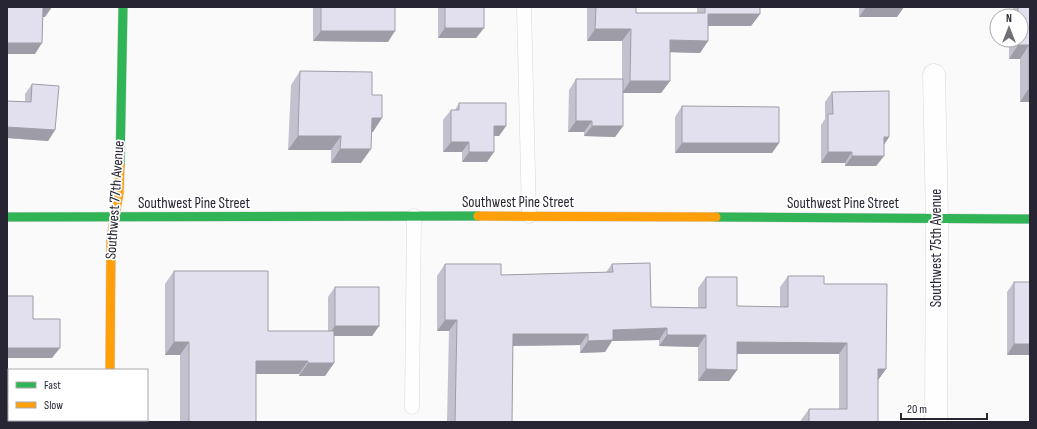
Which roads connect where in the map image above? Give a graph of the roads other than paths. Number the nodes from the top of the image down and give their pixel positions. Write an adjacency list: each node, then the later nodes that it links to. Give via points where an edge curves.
1 (123, 7): 7 (street, Southwest 77th Avenue, via 119,193)
2 (524, 7): 5 (lane)
3 (934, 75): 8 (street, Southwest 75th Avenue)
4 (414, 216): 5 (street, Southwest Pine Street); 7 (street, Southwest Pine Street); 11 (lane)
5 (529, 216): 8 (street, Southwest Pine Street)
6 (7, 217): 7 (street, Southwest Pine Street)
7 (114, 217): 10 (street, Southwest 77th Avenue, via 111,238)
8 (937, 218): 9 (street, Southwest Pine Street); 12 (street, Southwest 75th Avenue)
9 (1030, 218)
10 (110, 369)
11 (412, 407)
12 (936, 422)

